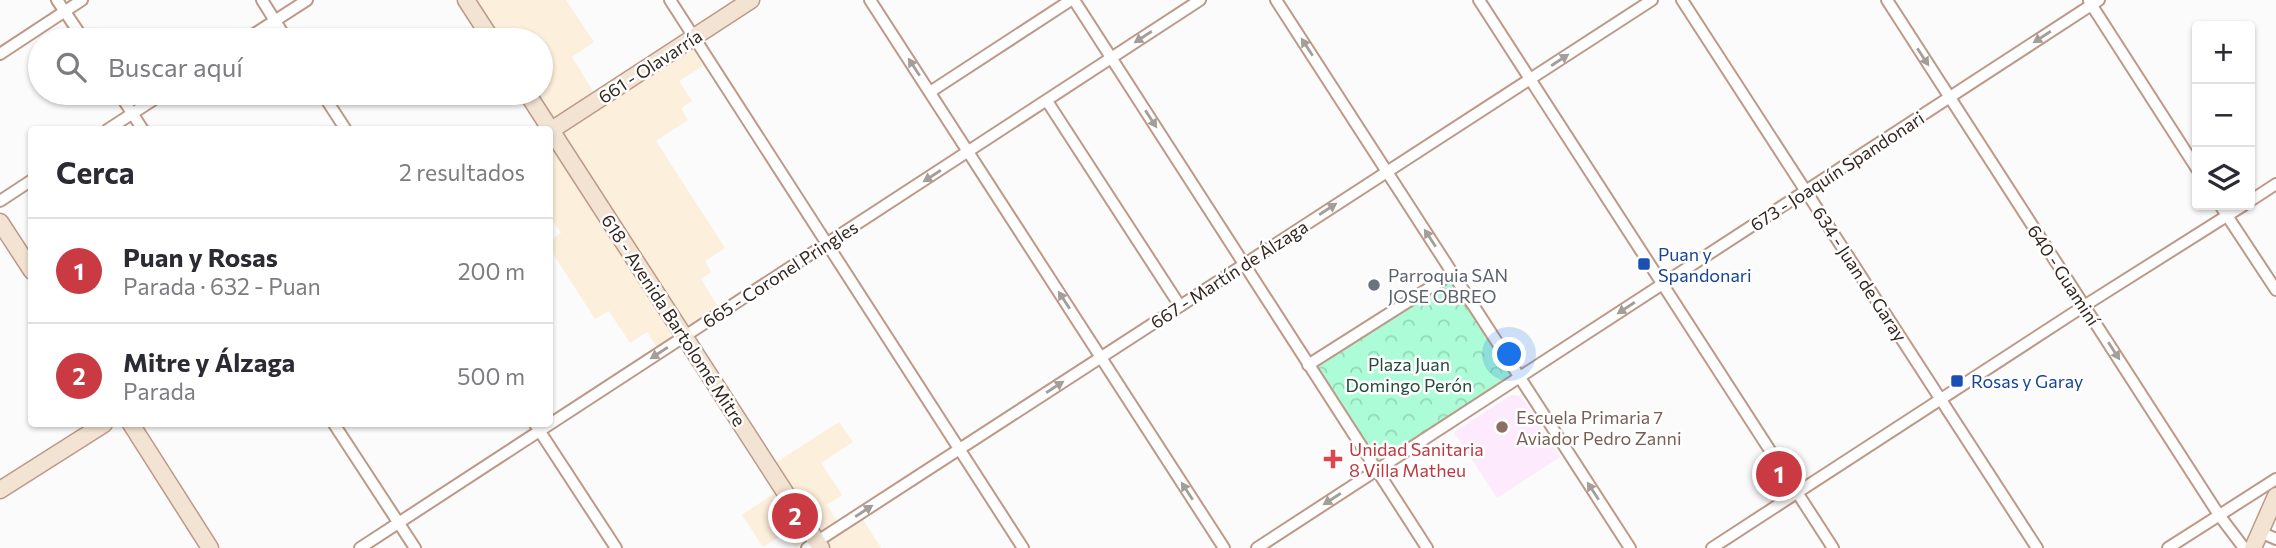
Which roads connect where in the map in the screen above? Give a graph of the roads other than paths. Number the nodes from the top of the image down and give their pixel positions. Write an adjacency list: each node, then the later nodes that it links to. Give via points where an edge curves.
1 (57, 0): 17 (street)
2 (82, 0): 17 (street)
3 (262, 0): 18 (street)
4 (307, 0): 18 (street)
5 (466, 0): 23 (main road)
6 (670, 0): 25 (street)
7 (751, 0): 25 (main road, 661 - Olavarría)
8 (870, 0): 29 (street, one-way to 8)
9 (1072, 0): 27 (street); 29 (street)
10 (1200, 0): 27 (street, 665 - Coronel Pringles, one-way to 27)
11 (1276, 0): 45 (street, one-way to 11)
12 (1479, 0): 28 (street)
13 (1652, 0): 28 (street, 667 - Martín de Álzaga, one-way to 13)
14 (1682, 0): 48 (street, 634 - Juan de Garay)
15 (1887, 0): 30 (street, 640 - Guaminí, one-way to 30)
16 (2093, 2): 30 (street, 673 - Joaquín Spandonari, one-way to 30); 44 (street)
17 (65, 12): 19 (street); 20 (street)
18 (275, 21): 21 (street); 22 (street)
19 (40, 28)
20 (76, 28)
21 (264, 28)
22 (280, 28)
23 (484, 28)
24 (28, 36): 26 (street)
25 (694, 37): 41 (main road, 661 - Olavarría); 55 (street)
26 (0, 54)
27 (1111, 58): 31 (street, 665 - Coronel Pringles); 56 (street, one-way to 56)
28 (1530, 79): 45 (street, 667 - Martín de Álzaga); 59 (street)
29 (930, 92): 43 (street)
30 (1949, 98): 48 (street, 673 - Joaquín Spandonari); 62 (street, 640 - Guaminí)
31 (1047, 101): 43 (street, 665 - Coronel Pringles); 61 (street)
32 (127, 105): 36 (street)
33 (145, 105): 36 (street)
34 (329, 105): 39 (street)
35 (534, 105): 40 (main road, 618 - Avenida Bartolomé Mitre)
36 (132, 113): 37 (street); 38 (street)
37 (113, 126)
38 (140, 126)
39 (343, 126)
40 (547, 126)
41 (553, 129)
42 (553, 136): 63 (main road, 618 - Avenida Bartolomé Mitre)
43 (968, 152): 55 (street, 665 - Coronel Pringles, one-way to 55); 64 (street, one-way to 43)
44 (2192, 161)
45 (1387, 172): 56 (street, 667 - Martín de Álzaga, one-way to 45); 58 (street, one-way to 45)
46 (28, 183): 50 (street)
47 (2276, 184): 49 (street)
48 (1806, 191): 59 (street, 673 - Joaquín Spandonari); 67 (street, 634 - Juan de Garay)
49 (2255, 198)
50 (0, 201)
51 (2223, 210): 53 (street)
52 (2236, 210): 53 (street)
53 (2227, 216): 60 (street); 62 (street)
54 (0, 222): 57 (main road)
55 (827, 244): 63 (street, 665 - Coronel Pringles); 73 (street)
56 (1244, 264): 61 (street, 667 - Martín de Álzaga); 65 (street)
57 (28, 265)
58 (1452, 273): 65 (street); 66 (street)
59 (1662, 284): 66 (street, 673 - Joaquín Spandonari, one-way to 66); 77 (street)
60 (2276, 290)
61 (1180, 306): 64 (street, 667 - Martín de Álzaga)
62 (2084, 306): 67 (street); 79 (street, 640 - Guaminí, one-way to 79)
63 (684, 337): 68 (street, 665 - Coronel Pringles, one-way to 68); 83 (main road, 618 - Avenida Bartolomé Mitre)
64 (1101, 358): 73 (street, 667 - Martín de Álzaga, one-way to 64); 89 (street, one-way to 64)
65 (1308, 365): 74 (street)
66 (1521, 377): 74 (street, 673 - Joaquín Spandonari); 92 (street, one-way to 66)
67 (1941, 399): 77 (street); 95 (street, 634 - Juan de Garay)
68 (553, 418)
69 (99, 427): 76 (main road)
70 (133, 427): 84 (main road)
71 (336, 427): 80 (street)
72 (538, 427): 80 (street, 665 - Coronel Pringles); 87 (street)
73 (960, 449): 83 (street, 667 - Martín de Álzaga, one-way to 73); 88 (street)
74 (1376, 470): 90 (street, 673 - Joaquín Spandonari, one-way to 90); 91 (street)
75 (2276, 479): 79 (street)
76 (0, 490)
77 (1798, 493): 93 (street); 94 (street)
78 (2276, 496): 81 (main road)
79 (2219, 515): 96 (street); 97 (street, 640 - Guaminí)
80 (399, 522): 85 (street, 665 - Coronel Pringles); 86 (street)
81 (2260, 532): 82 (street); 98 (main road)
82 (2276, 539)
83 (815, 546)
84 (210, 548)
85 (360, 548)
86 (415, 548)
87 (616, 548)
88 (1023, 548)
89 (1224, 548)
90 (1257, 548)
91 (1427, 548)
92 (1630, 548)
93 (1713, 548)
94 (1833, 548)
95 (2038, 548)
96 (2168, 548)
97 (2244, 548)
98 (2253, 548)

